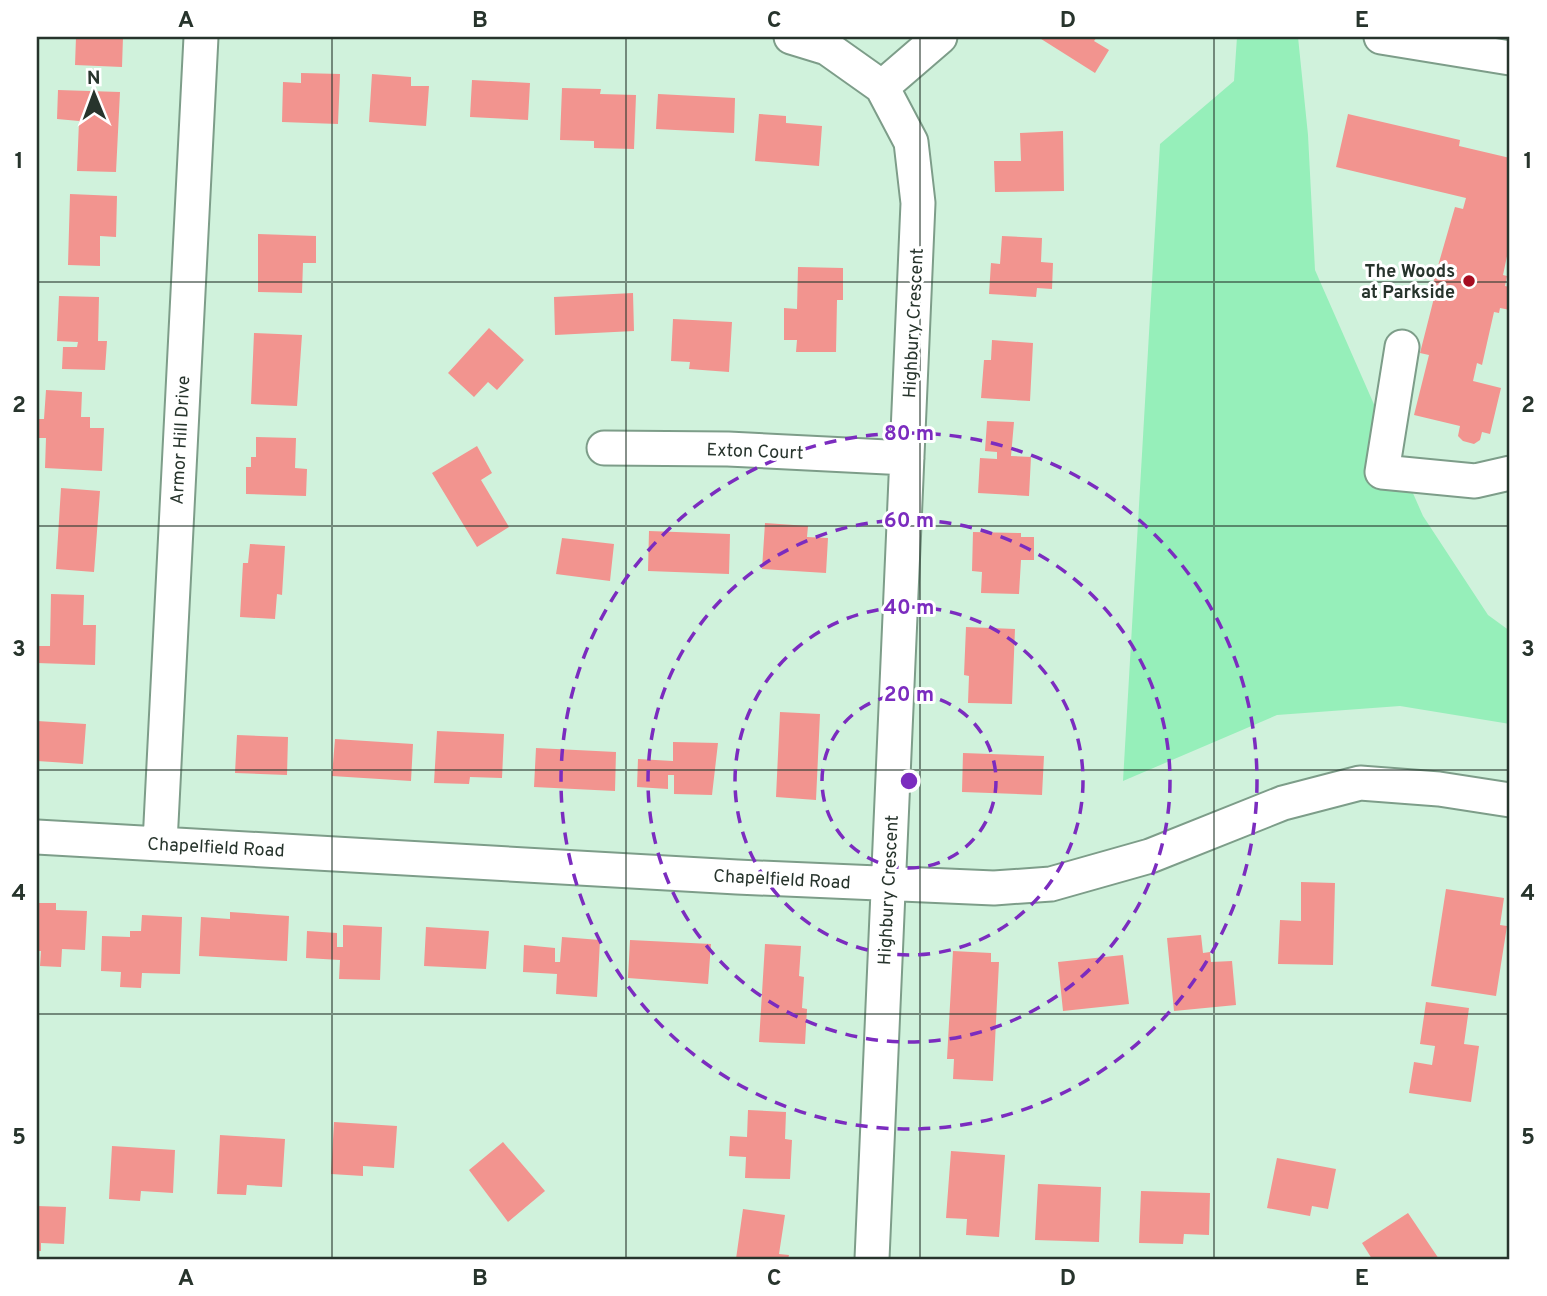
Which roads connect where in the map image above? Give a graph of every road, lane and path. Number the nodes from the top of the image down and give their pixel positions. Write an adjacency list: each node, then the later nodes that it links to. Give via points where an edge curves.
1 (201, 37): 13 (street, Armor Hill Drive)
2 (791, 37): 6 (street, Highbury Crescent, via 827,48)
3 (940, 37): 6 (street)
4 (1381, 37): 5 (street)
5 (1510, 58)
6 (882, 87): 9 (street, Highbury Crescent, via 911,142 918,203)
7 (1402, 347): 10 (street, via 1382,472 1475,481)
8 (604, 448): 9 (street, Exton Court)
9 (907, 458): 14 (street, Highbury Crescent)
10 (1510, 473)
11 (1510, 800): 14 (street, Chapelfield Road, via 1360,783 1283,803 1150,856 1051,884 994,888)
12 (37, 837): 13 (street, Chapelfield Road)
13 (160, 843): 14 (street, Chapelfield Road)
14 (889, 884): 15 (street, Highbury Crescent)
15 (872, 1259)

